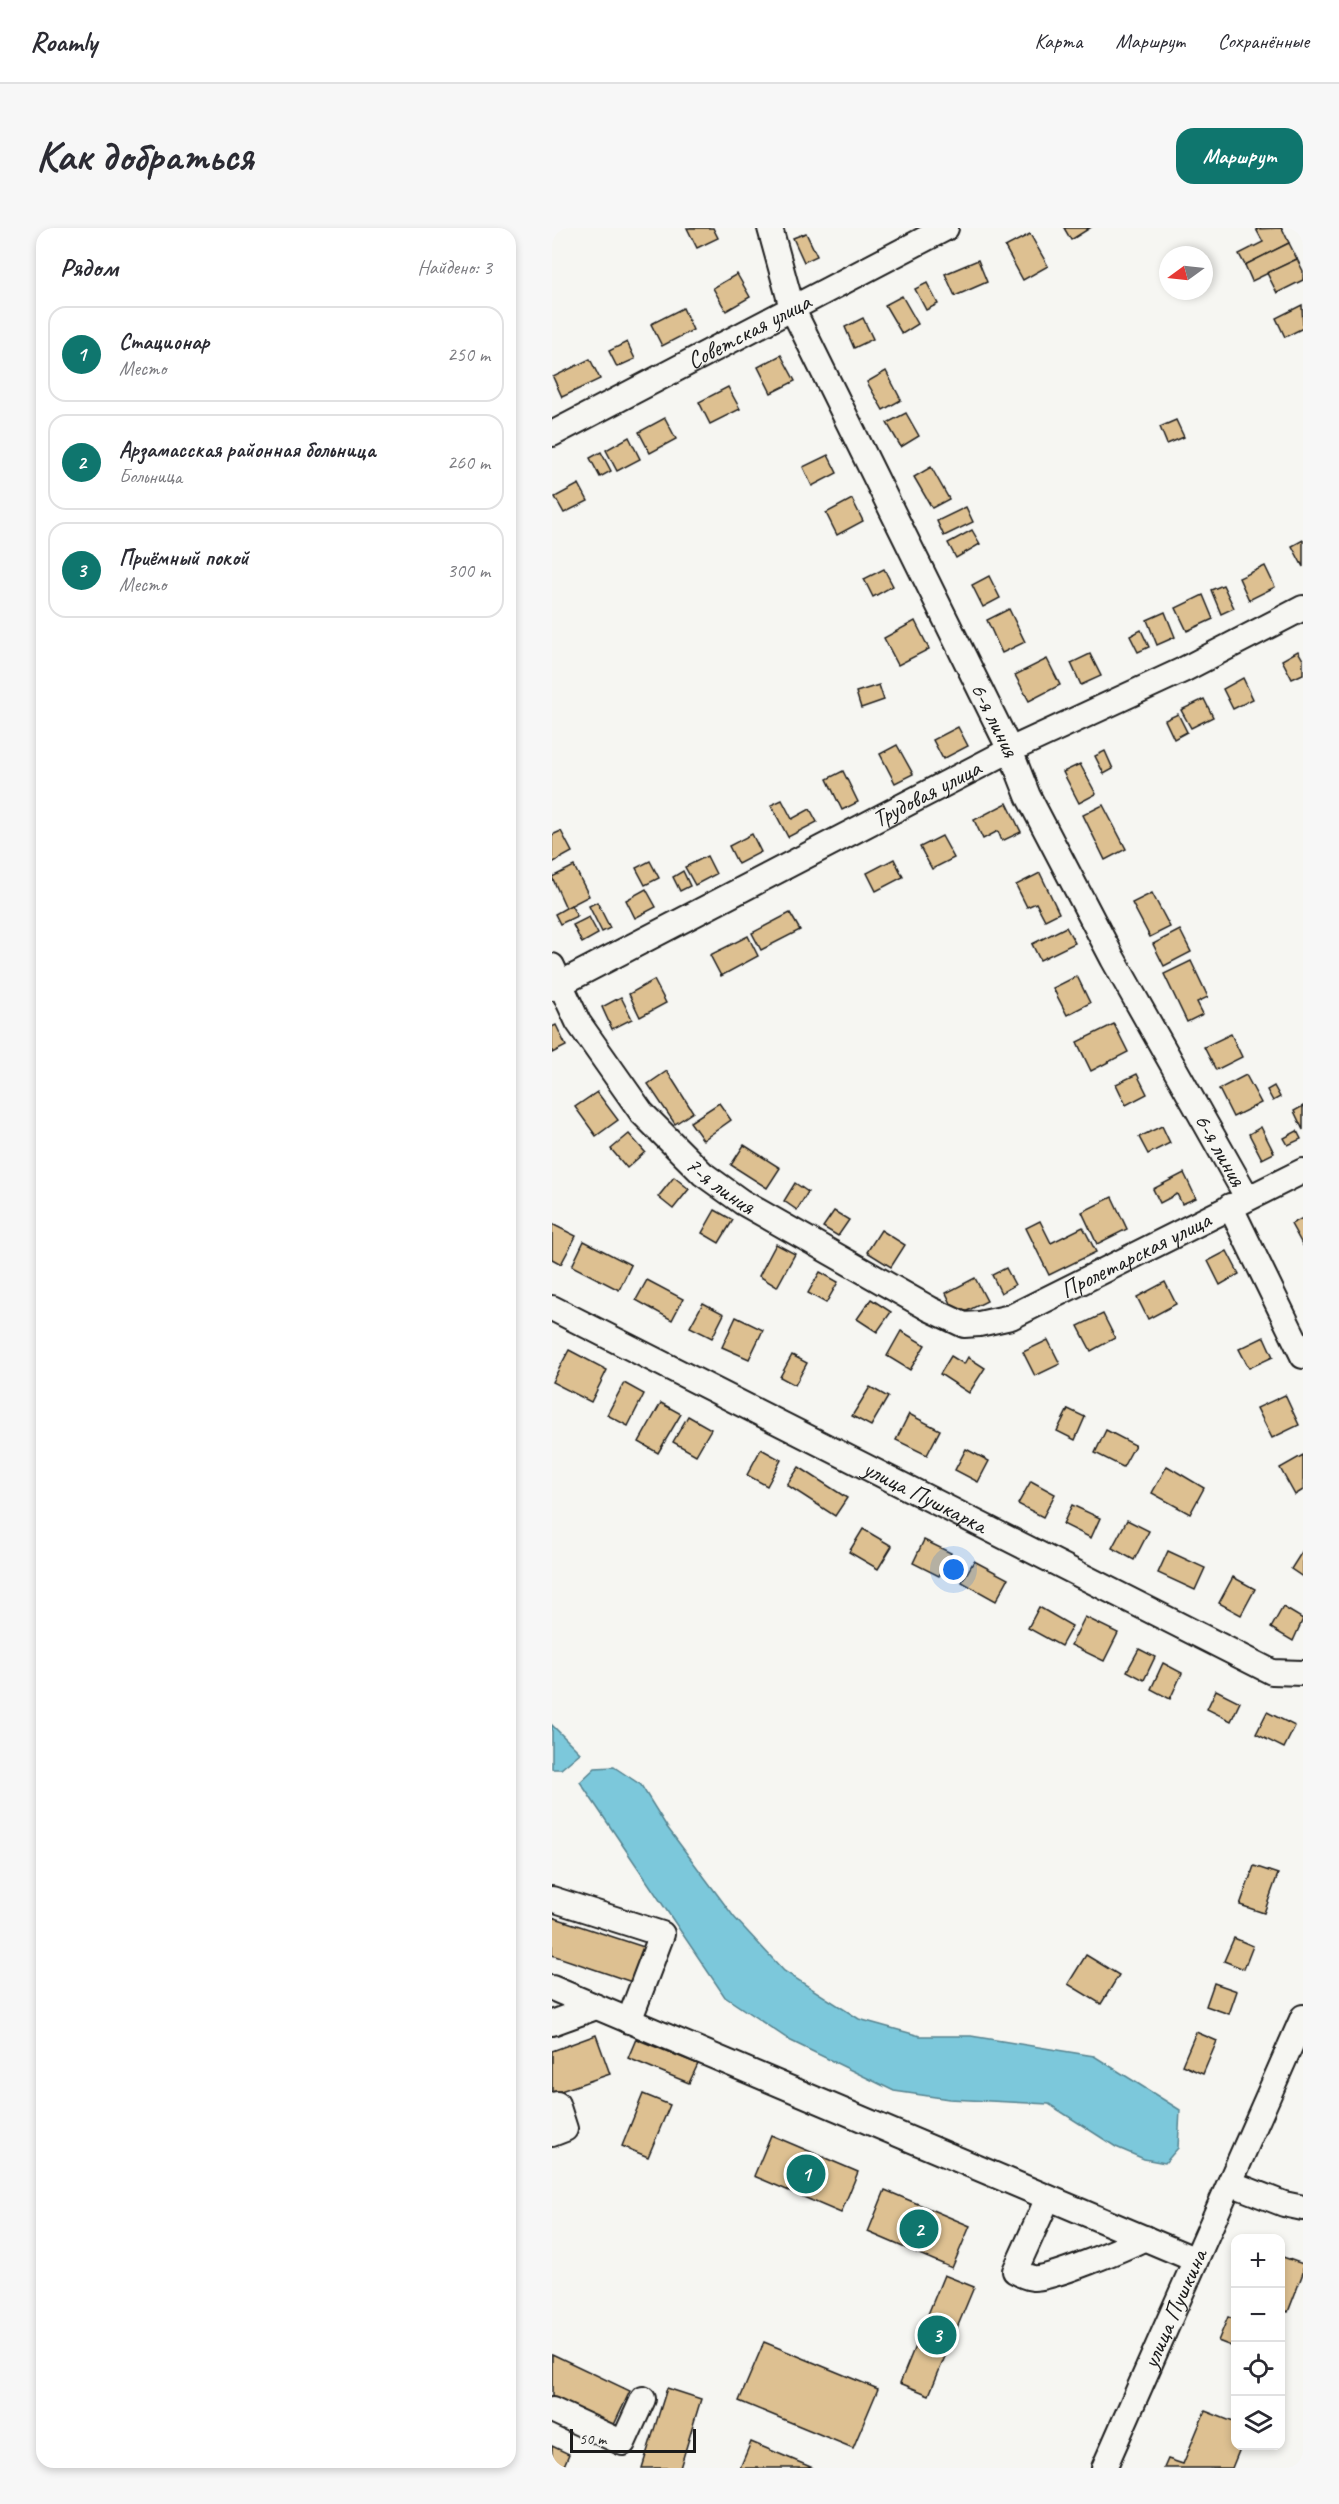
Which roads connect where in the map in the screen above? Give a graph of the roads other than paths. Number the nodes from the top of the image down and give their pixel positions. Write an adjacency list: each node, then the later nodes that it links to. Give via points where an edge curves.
1 (770, 228): 3 (street, 6-я линия)
2 (946, 228): 3 (street, Советская улица)
3 (792, 308): 4 (street, Советская улица); 6 (street, 6-я линия)
4 (552, 434)
5 (1303, 608): 6 (street, Трудовая улица, via 1184,670)
6 (1010, 750): 7 (street, Трудовая улица); 9 (street, 6-я линия, via 1028,796)
7 (555, 979): 11 (street, 7-я линия, via 578,1022 642,1113 703,1174 742,1202)
8 (1303, 1171): 9 (street, Пролетарская улица)
9 (1239, 1201): 11 (street, Пролетарская улица, via 1011,1317); 12 (street, 6-я линия)
10 (552, 1308): 13 (street, улица Пушкарка, via 1272,1672)
11 (964, 1325)
12 (1303, 1356)
13 (1303, 1673)
14 (552, 1899): 18 (street, via 662,1934)
15 (552, 1988): 16 (street)
16 (596, 2007): 18 (street); 19 (street)
17 (1303, 2017): 22 (street, улица Пушкина)
18 (629, 2021): 23 (street)
19 (552, 2023)
20 (552, 2106): 21 (street, via 557,2104 565,2129)
21 (552, 2134)
22 (1230, 2183): 24 (street); 26 (street, улица Пушкина)
23 (1048, 2198): 25 (street); 25 (street, via 1015,2271 1019,2273 1035,2278 1118,2252)
24 (1303, 2208)
25 (1145, 2238): 26 (street)
26 (1196, 2260): 29 (street, улица Пушкина)
27 (643, 2399): 28 (street, via 623,2442)
28 (552, 2410)
29 (1104, 2468)

